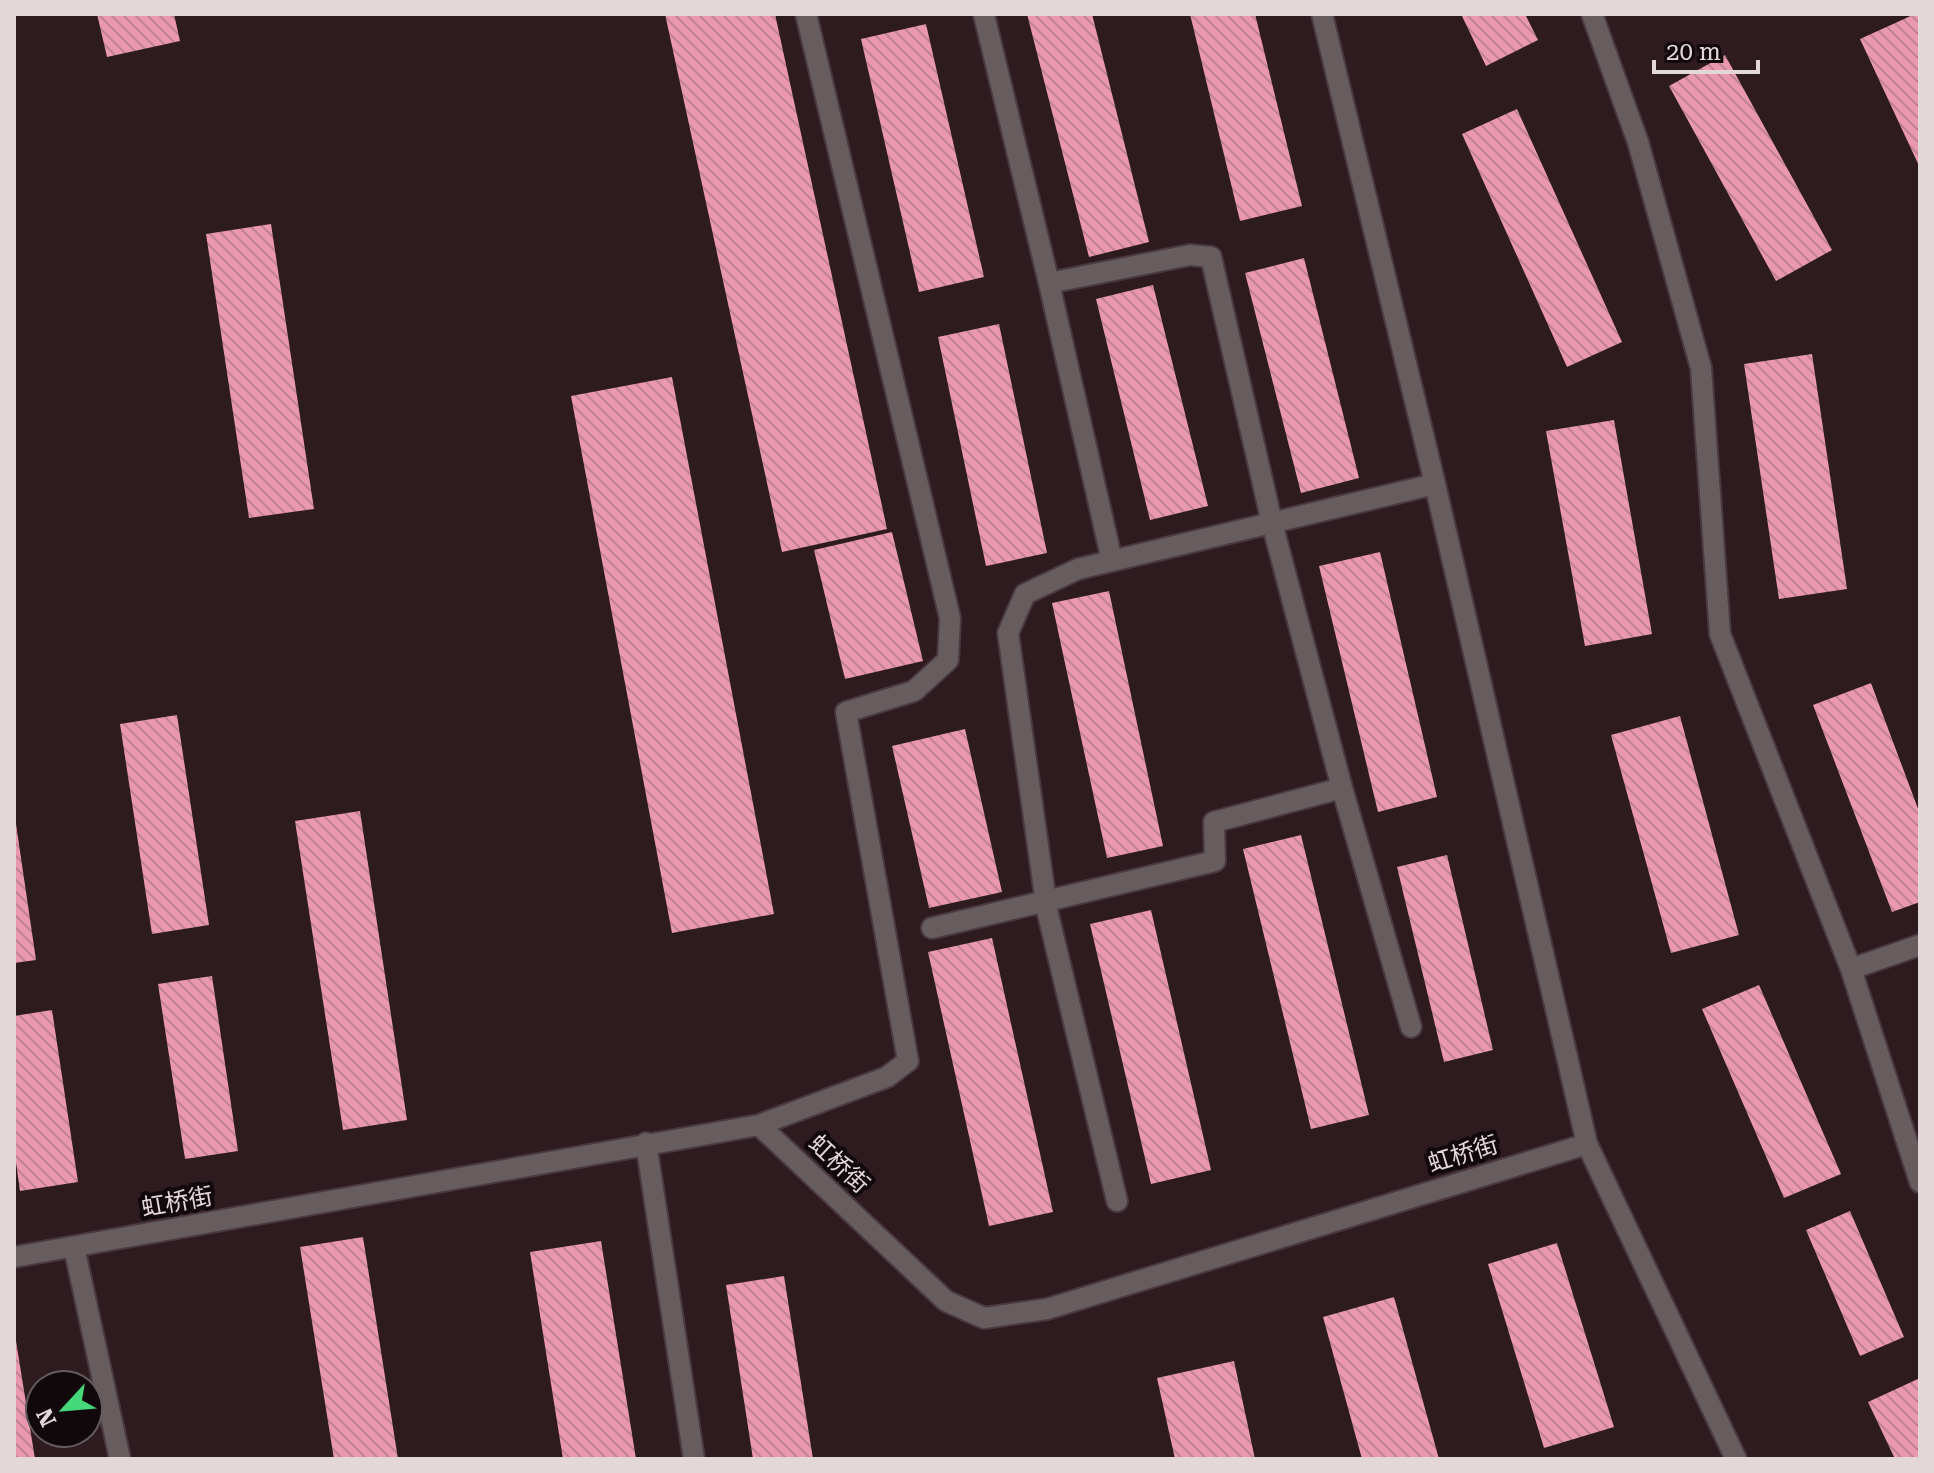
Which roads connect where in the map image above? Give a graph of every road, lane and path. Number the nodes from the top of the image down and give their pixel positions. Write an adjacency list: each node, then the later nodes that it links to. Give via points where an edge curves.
1 (806, 14): 15 (street, via 950,618 949,646 948,660 914,691 846,712 908,1061 887,1077)
2 (1322, 14): 6 (street)
3 (1592, 14): 13 (street, via 1638,142 1701,368 1720,634)
4 (984, 15): 5 (street)
5 (1049, 283): 7 (street, via 1190,255 1211,257); 8 (street)
6 (1435, 484): 7 (street); 17 (street)
7 (1272, 523): 8 (street); 9 (street)
8 (1112, 561): 10 (street, via 1078,569 1025,594 1008,633)
9 (1342, 788): 10 (street, via 1214,822 1215,861); 14 (street)
10 (1046, 901): 11 (street); 19 (street)
11 (932, 928)
12 (1920, 945): 13 (street)
13 (1851, 969): 18 (street)
14 (1411, 1027)
15 (759, 1125): 16 (street, 虹桥街); 17 (street, 虹桥街, via 946,1301 984,1318 1047,1309)
16 (646, 1143): 20 (street, 虹桥街); 23 (street)
17 (1587, 1144): 24 (street)
18 (1920, 1182)
19 (1117, 1201)
20 (74, 1247): 21 (street, 虹桥街); 22 (street)
21 (14, 1257)
22 (120, 1459)
23 (694, 1459)
24 (1736, 1459)

